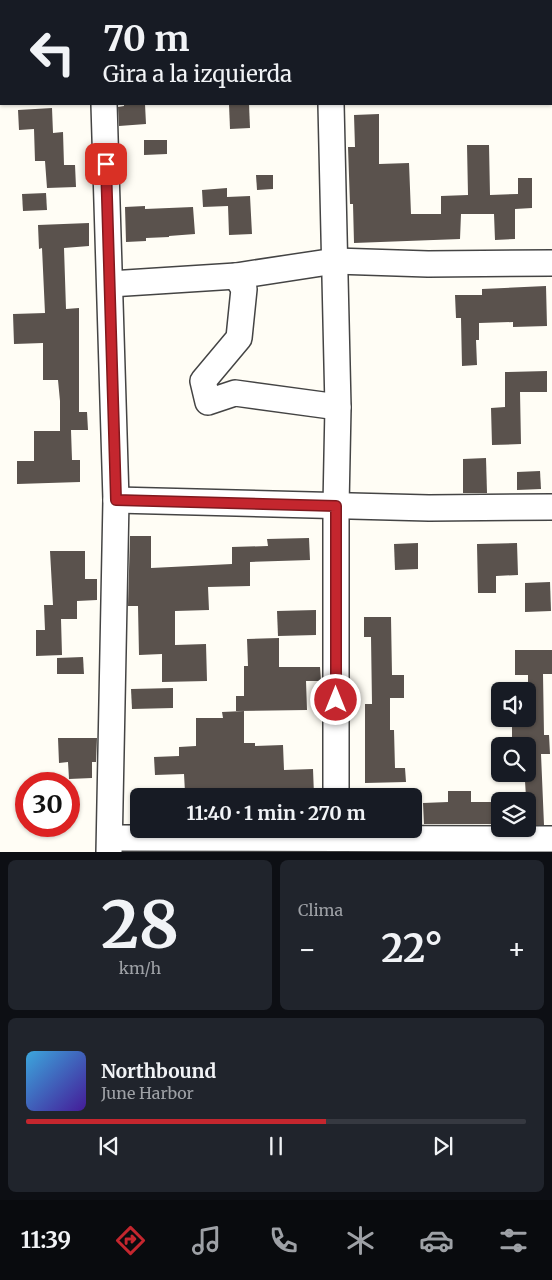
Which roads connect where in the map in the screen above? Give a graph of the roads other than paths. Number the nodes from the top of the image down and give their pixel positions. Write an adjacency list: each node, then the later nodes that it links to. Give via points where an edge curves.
1 (104, 105): 6 (street)
2 (331, 105): 3 (street)
3 (335, 261): 4 (street); 5 (street); 7 (street)
4 (552, 263)
5 (236, 276): 6 (street); 7 (street, via 244,289 238,338 203,381 208,402 235,394)
6 (110, 284): 8 (street)
7 (338, 407): 9 (street)
8 (116, 500): 9 (street); 14 (street)
9 (336, 506): 10 (street); 11 (street)
10 (552, 507)
11 (336, 788)
12 (552, 839): 13 (street)
13 (336, 840): 14 (street)
14 (110, 845)

